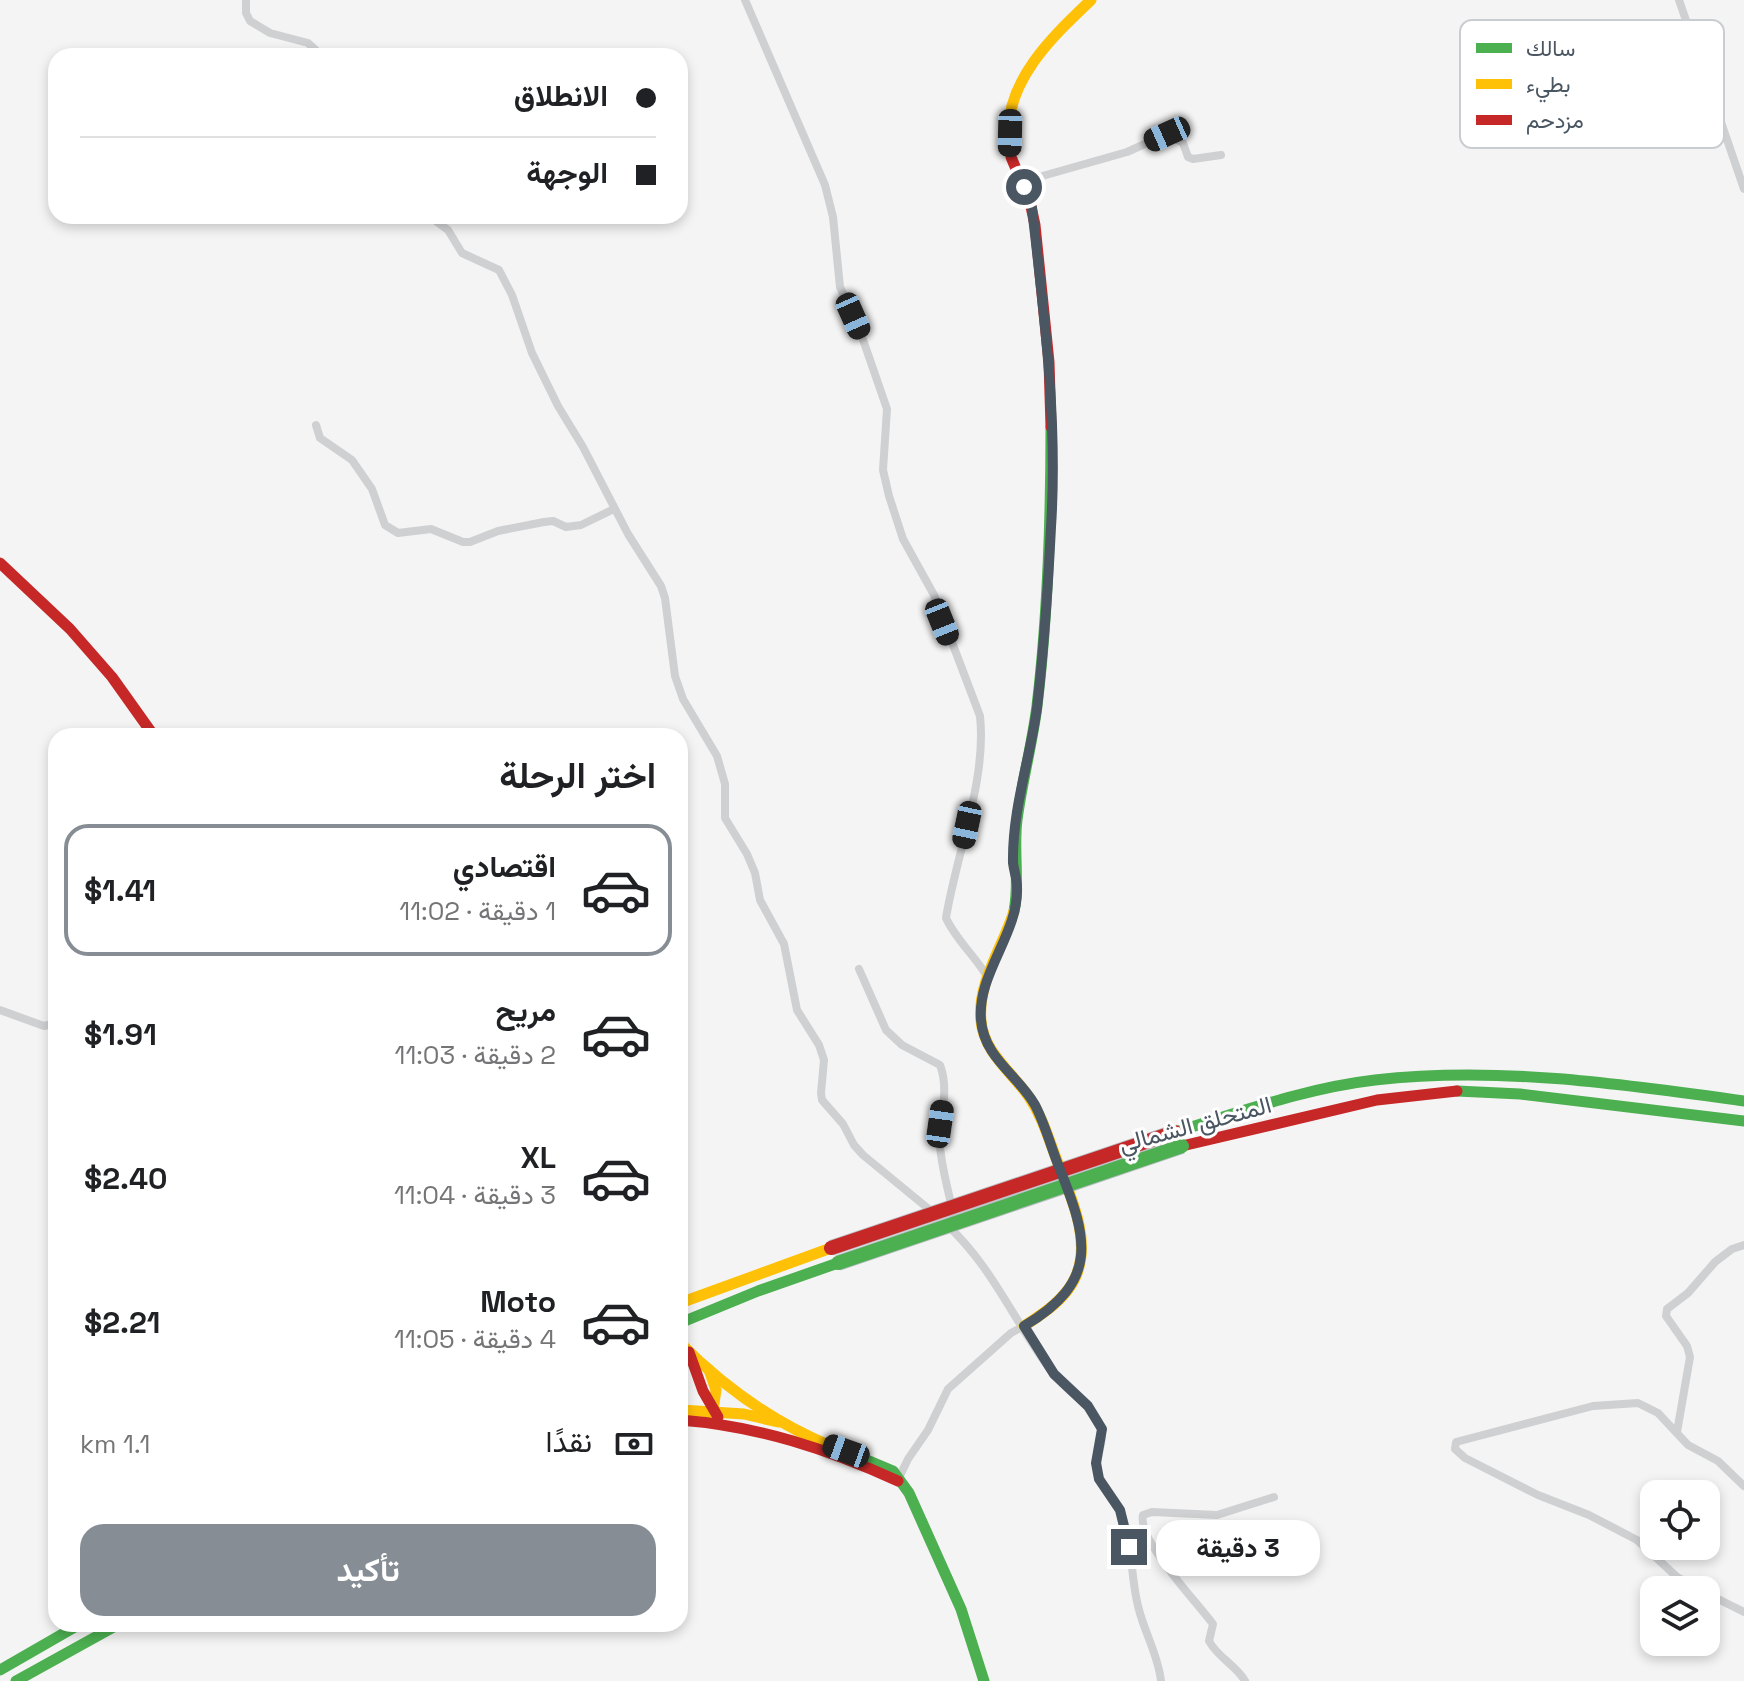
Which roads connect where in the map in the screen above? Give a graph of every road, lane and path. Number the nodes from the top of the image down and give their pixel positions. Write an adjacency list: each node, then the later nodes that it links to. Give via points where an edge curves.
1 (246, 0): 6 (street, via 250,21)
2 (745, 0): 17 (street, via 825,185 840,287 887,409 883,470 889,496 980,716 973,798 946,918)
3 (1091, 0): 9 (main road, via 1043,47 1021,80 1010,116 1009,150)
4 (1679, 0): 5 (street)
5 (1686, 20)
6 (313, 48)
7 (1724, 131): 10 (street)
8 (1221, 155): 9 (street, via 1193,159 1183,143 1167,134 1127,152 1039,177)
9 (1024, 187): 17 (main road, via 1032,208 1051,371 1051,523 1036,710 1013,864 1016,898)
10 (1744, 189)
11 (440, 224): 13 (street, via 462,253 499,270 532,353)
12 (316, 425): 13 (street, via 320,438 352,460 372,489 385,525 398,533 431,529 470,542 544,522 581,525)
13 (614, 509): 22 (street, via 661,586 675,676 723,770 725,818 751,863 760,900 784,944 797,1010 824,1060 822,1100 863,1155)
14 (0, 563): 15 (main road, via 70,629)
15 (148, 728)
16 (859, 969): 22 (street, via 886,1030 940,1065 944,1075 940,1149)
17 (988, 978): 26 (main road, via 982,998 985,1036 998,1061 1035,1105 1082,1240 1081,1263 1071,1284 1048,1312)
18 (0, 1010): 19 (street)
19 (48, 1025)
20 (1744, 1101): 24 (main road, المتحلق الشمالي, bridge, via 1584,1079 1475,1074 1373,1080 1175,1132)
21 (1744, 1121): 25 (main road, المتحلق الشمالي, bridge, via 1520,1094 1460,1091 1377,1100 1182,1146)
22 (958, 1235): 26 (street)
23 (1744, 1245): 36 (street, via 1715,1262 1667,1309 1690,1357)
24 (688, 1300)
25 (688, 1320)
26 (1024, 1326): 37 (street, via 948,1389); 48 (street, via 1054,1374 1088,1406 1102,1429 1099,1479 1120,1510 1139,1609 1160,1663)
27 (688, 1351): 29 (main road)
28 (688, 1356): 30 (main road)
29 (709, 1370): 33 (main road, via 717,1387); 35 (main road)
30 (703, 1391): 31 (main road, via 698,1403); 33 (main road)
31 (688, 1407)
32 (688, 1412): 33 (main road)
33 (716, 1418): 34 (main road); 35 (main road, via 744,1414); 37 (main road, via 800,1441)
34 (688, 1420)
35 (778, 1422): 37 (main road, via 893,1471)
36 (1677, 1432): 38 (street); 40 (street, via 1647,1406 1613,1404 1462,1439 1455,1449 1503,1479 1637,1540)
37 (898, 1481): 47 (main road, via 939,1557)
38 (1744, 1486)
39 (1274, 1497): 49 (street, via 1217,1515 1152,1512 1142,1519 1148,1541 1213,1624 1209,1641 1215,1653)
40 (1676, 1576)
41 (1720, 1600): 42 (street)
42 (1744, 1612)
43 (66, 1632): 45 (main road)
44 (105, 1632): 46 (main road)
45 (0, 1670)
46 (16, 1681)
47 (984, 1681)
48 (1161, 1681)
49 (1245, 1681)

